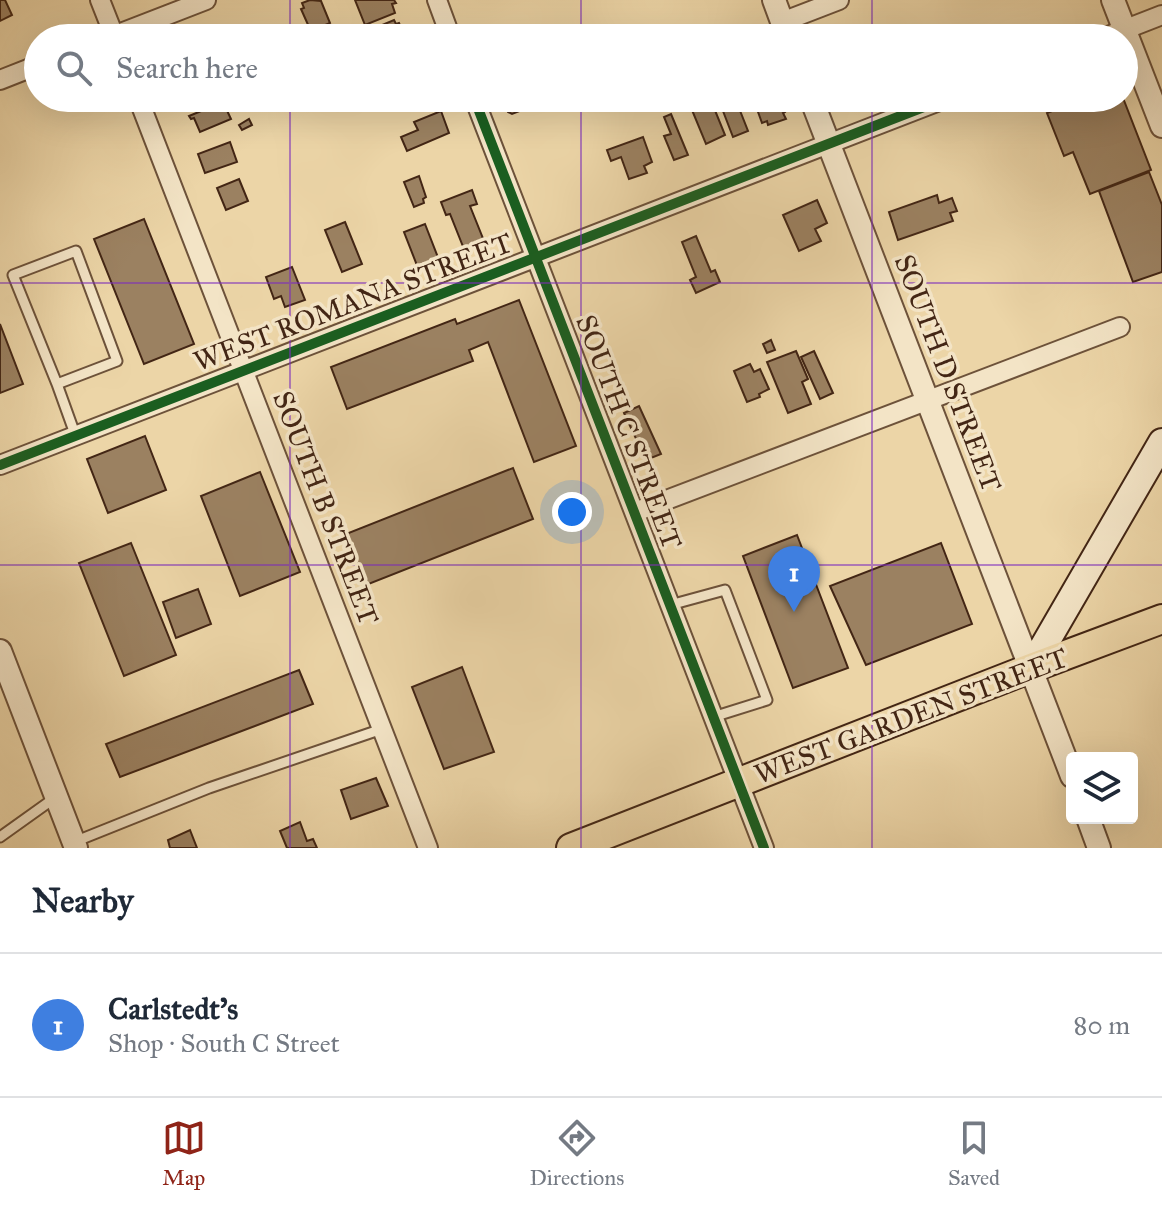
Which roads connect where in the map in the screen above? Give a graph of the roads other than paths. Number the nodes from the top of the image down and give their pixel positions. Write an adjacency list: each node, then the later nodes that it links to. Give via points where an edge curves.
1 (100, 0): 8 (street)
2 (206, 0): 9 (street)
3 (437, 0): 10 (street)
4 (774, 0): 11 (street)
5 (839, 0): 12 (street)
6 (1113, 0): 13 (street)
7 (1162, 15): 14 (street)
8 (108, 24)
9 (145, 24)
10 (446, 24)
11 (783, 24)
12 (796, 24)
13 (1122, 24)
14 (1138, 24)
15 (1138, 65): 22 (street)
16 (24, 71): 17 (street)
17 (0, 80)
18 (143, 112): 26 (street, SOUTH B STREET)
19 (479, 112): 24 (street, SOUTH C STREET)
20 (816, 112): 23 (street, SOUTH D STREET)
21 (911, 112): 23 (street, WEST ROMANA STREET)
22 (1162, 126)
23 (829, 144): 24 (street, WEST ROMANA STREET); 28 (street, SOUTH D STREET)
24 (536, 257): 26 (street, WEST ROMANA STREET); 32 (street, SOUTH C STREET)
25 (1120, 327): 28 (street)
26 (243, 370): 29 (street, WEST ROMANA STREET); 38 (street, SOUTH B STREET)
27 (57, 384): 27 (lane, via 117,361 76,251 13,275); 29 (lane)
28 (927, 402): 32 (street); 36 (street, SOUTH D STREET)
29 (75, 434): 31 (street, WEST ROMANA STREET)
30 (1162, 442): 36 (main road)
31 (0, 465)
32 (635, 512): 33 (street, SOUTH C STREET)
33 (670, 605): 37 (street, SOUTH C STREET); 37 (lane, via 725,590 767,700)
34 (1162, 619): 36 (main road, WEST GARDEN STREET)
35 (0, 651): 41 (street)
36 (1031, 668): 39 (street, SOUTH D STREET); 40 (main road, WEST GARDEN STREET)
37 (713, 717): 40 (street, SOUTH C STREET)
38 (382, 729): 44 (lane, via 209,788); 45 (street, SOUTH B STREET)
39 (1066, 760)
40 (739, 784): 46 (main road, WEST GARDEN STREET); 47 (street, SOUTH C STREET)
41 (56, 797): 43 (lane); 44 (street)
42 (1090, 824): 48 (street)
43 (0, 837)
44 (75, 845)
45 (428, 848)
46 (571, 848)
47 (764, 848)
48 (1099, 848)

